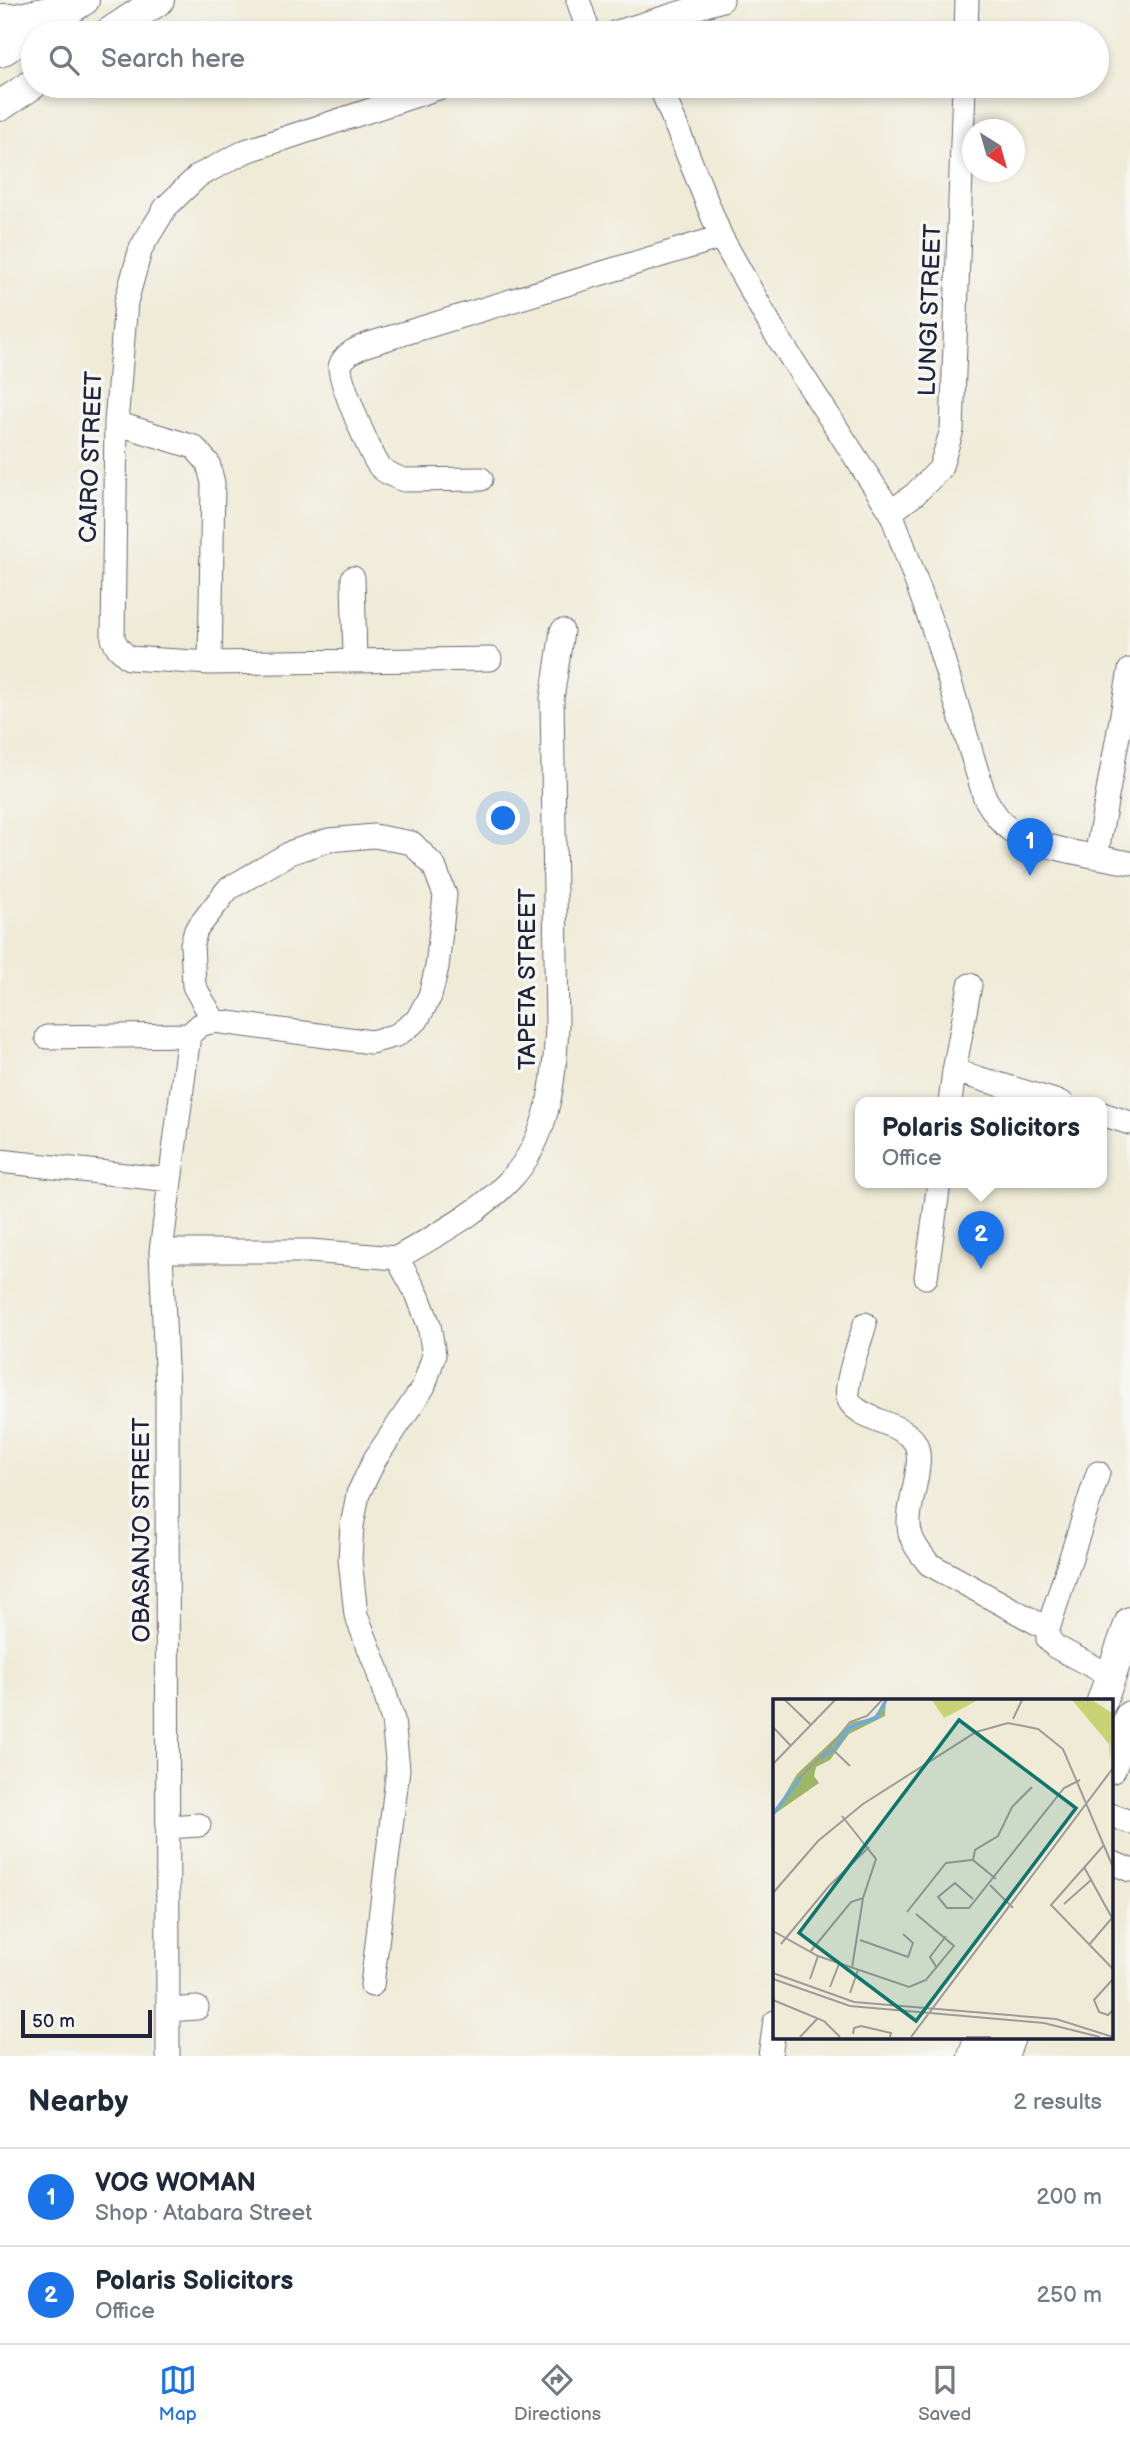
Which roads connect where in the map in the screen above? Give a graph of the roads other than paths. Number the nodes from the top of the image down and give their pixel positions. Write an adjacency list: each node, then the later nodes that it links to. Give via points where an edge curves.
1 (159, 0): 8 (main road)
2 (578, 0): 9 (street)
3 (722, 0): 10 (street)
4 (967, 0): 11 (street)
5 (79, 3): 6 (main road); 7 (main road)
6 (0, 19)
7 (50, 21)
8 (127, 21)
9 (585, 21)
10 (664, 21)
11 (966, 21)
12 (21, 39): 13 (main road)
13 (0, 52)
14 (21, 91): 18 (main road)
15 (407, 98): 20 (street, CAIRO STREET, via 246,151 198,176 166,207 141,248 126,302)
16 (665, 98): 19 (street)
17 (964, 98): 22 (street, LUNGI STREET, via 951,430 940,468)
18 (0, 106)
19 (721, 237): 21 (street, via 369,344 344,359 342,383 378,466 404,480); 22 (street, via 775,333)
20 (116, 423): 27 (street, via 194,447 208,463 213,484); 27 (street, CAIRO STREET, via 113,639 129,658)
21 (481, 479)
22 (891, 512): 30 (street, via 936,636 985,798 1013,832)
23 (353, 578): 26 (street)
24 (562, 631): 45 (street, TAPETA STREET, via 552,699 557,1024 555,1074 546,1115 510,1181 467,1217)
25 (491, 659): 26 (street, CAIRO STREET)
26 (355, 661): 27 (street, CAIRO STREET)
27 (210, 663)
28 (1130, 670): 29 (street)
29 (1128, 696): 30 (street)
30 (1096, 856): 31 (street)
31 (1130, 863)
32 (970, 985): 36 (street)
33 (214, 1021): 33 (street, via 194,986 192,944 196,930 228,889 292,852 329,840 374,836 412,843 434,866 445,895 430,996 418,1020 397,1035 370,1041); 34 (street)
34 (189, 1035): 35 (street); 42 (street, OBASANJO STREET)
35 (47, 1037)
36 (954, 1071): 37 (street); 38 (street)
37 (951, 1097)
38 (1042, 1097)
39 (1107, 1116): 40 (street)
40 (1130, 1123)
41 (0, 1161): 42 (street)
42 (170, 1181): 44 (street, OBASANJO STREET)
43 (938, 1188): 46 (street)
44 (161, 1251): 45 (street, via 310,1251); 57 (street, OBASANJO STREET, via 167,1390)
45 (397, 1258): 60 (street, via 418,1296 434,1355 424,1386 358,1494 352,1526 356,1615 393,1720 398,1769)
46 (926, 1277)
47 (865, 1324): 50 (street, via 848,1398 854,1408 913,1438 919,1451 909,1526 915,1547 929,1564)
48 (1098, 1474): 50 (street)
49 (1130, 1622): 51 (main road)
50 (1048, 1629): 51 (street, via 1048,1639)
51 (1107, 1689)
52 (1130, 1716): 53 (main road)
53 (1119, 1761)
54 (1112, 1815): 55 (street)
55 (1130, 1822)
56 (199, 1825): 57 (street)
57 (167, 1826): 62 (street, OBASANJO STREET)
58 (1112, 1863): 59 (street)
59 (1130, 1870)
60 (372, 1985)
61 (197, 2008): 62 (street)
62 (168, 2010): 66 (street, OBASANJO STREET)
63 (773, 2036): 67 (street)
64 (980, 2038): 68 (main road)
65 (1010, 2038): 69 (main road)
66 (168, 2056)
67 (770, 2056)
68 (973, 2056)
69 (1003, 2056)

